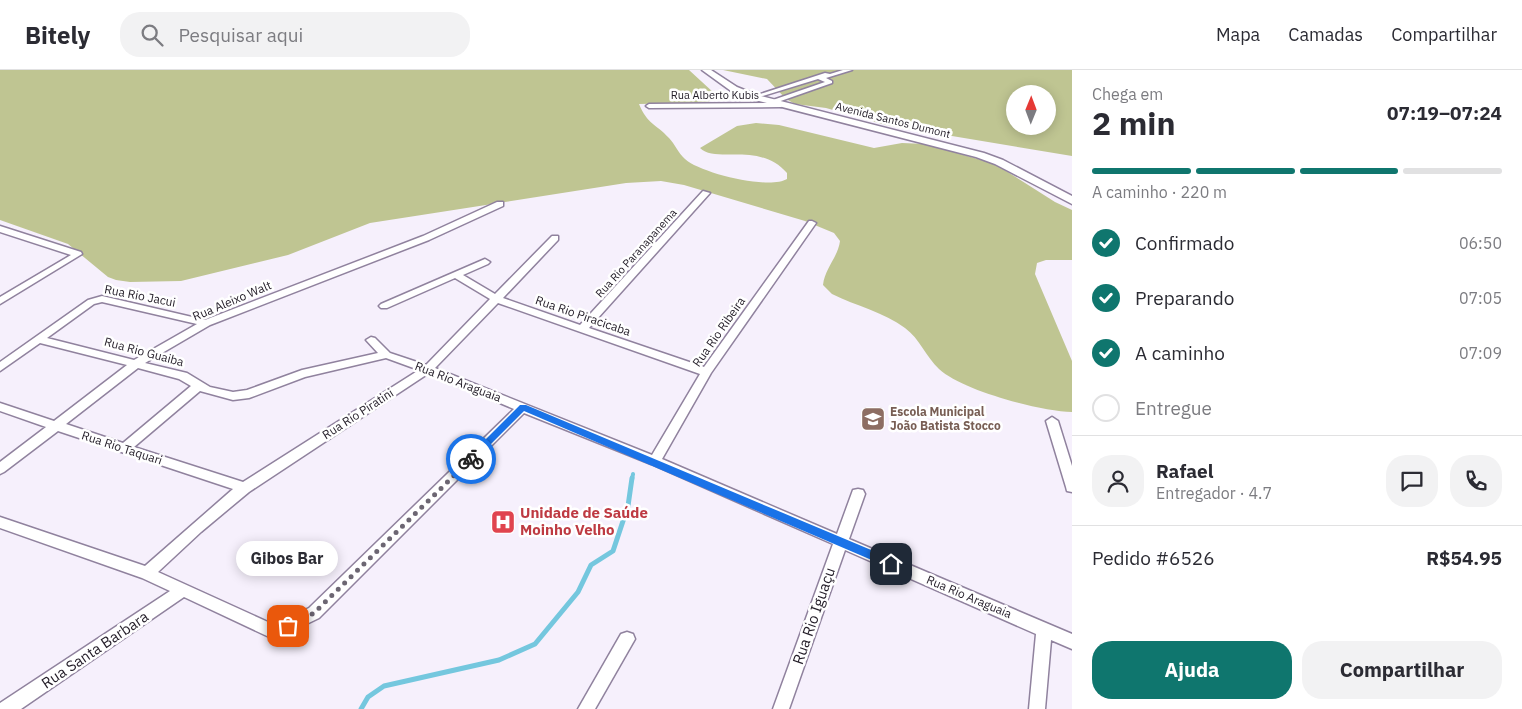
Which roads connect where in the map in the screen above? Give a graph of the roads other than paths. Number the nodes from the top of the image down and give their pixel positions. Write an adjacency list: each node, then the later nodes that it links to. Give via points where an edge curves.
1 (706, 70): 4 (street, Avenida Santos Dumont, via 734,89)
2 (840, 70): 4 (street)
3 (849, 70): 5 (street, Rua Alberto Kubis, via 820,78 830,82)
4 (754, 97): 5 (street, Avenida Santos Dumont)
5 (776, 104): 6 (street, Rua Alberto Kubis); 8 (street, Avenida Santos Dumont, via 980,155)
6 (649, 106)
7 (706, 193): 19 (street, Rua Rio Paranapanema)
8 (1072, 201)
9 (500, 204): 18 (street, Rua Aleixo Walt, via 426,238)
10 (812, 223): 27 (street, Rua Rio Ribeira)
11 (2, 231): 16 (street, via 78,254)
12 (555, 238): 15 (street, Rua Rio Piratini)
13 (484, 262): 14 (street)
14 (456, 275): 15 (street, Rua Rio Piracicaba); 17 (street)
15 (497, 299): 19 (street, Rua Rio Piracicaba); 26 (street, Rua Rio Piratini)
16 (0, 301)
17 (384, 306)
18 (206, 323): 20 (street, Rua Rio Jacui, via 102,299 91,302); 24 (street, Rua Aleixo Walt)
19 (583, 328): 27 (street, Rua Rio Piracicaba)
20 (37, 339): 23 (street, Rua Rio Jacui); 24 (street, Rua Rio Guaiba)
21 (371, 340): 22 (street, Rua Rio Araguaia)
22 (386, 355): 26 (street, Rua Rio Araguaia); 28 (street, Rua Rio Guaiba, via 302,374 249,394 224,394)
23 (5, 358): 25 (street, Rua Rio Jacui)
24 (137, 363): 28 (street, Rua Rio Guaiba, via 183,376); 32 (street, Rua Aleixo Walt)
25 (0, 367)
26 (428, 369): 30 (street, Rua Rio Araguaia); 38 (street, Rua Rio Piratini)
27 (706, 372): 34 (street, Rua Rio Ribeira)
28 (198, 386): 33 (street)
29 (0, 407): 32 (street, Rua Rio Taquari)
30 (523, 407): 34 (street, Rua Rio Araguaia); 43 (street, via 314,613 288,626 267,629)
31 (1052, 421): 36 (street)
32 (54, 426): 33 (street, Rua Rio Taquari); 35 (street, Rua Aleixo Walt)
33 (124, 449): 38 (street, Rua Rio Taquari)
34 (655, 461): 41 (street, Rua Rio Araguaia)
35 (0, 469)
36 (1070, 474): 37 (street)
37 (1072, 487)
38 (244, 488): 42 (street, Rua Rio Piratini)
39 (858, 494): 41 (street, Rua Rio Iguaçu)
40 (0, 522): 42 (street)
41 (840, 541): 44 (street, Rua Rio Araguaia); 49 (street, Rua Rio Iguaçu)
42 (147, 574): 43 (street)
43 (183, 590): 47 (street, Rua Santa Barbara)
44 (1044, 630): 46 (street, Rua Rio Araguaia); 50 (street)
45 (627, 639): 48 (street)
46 (1072, 642)
47 (6, 709)
48 (586, 709)
49 (781, 709)
50 (1037, 709)

